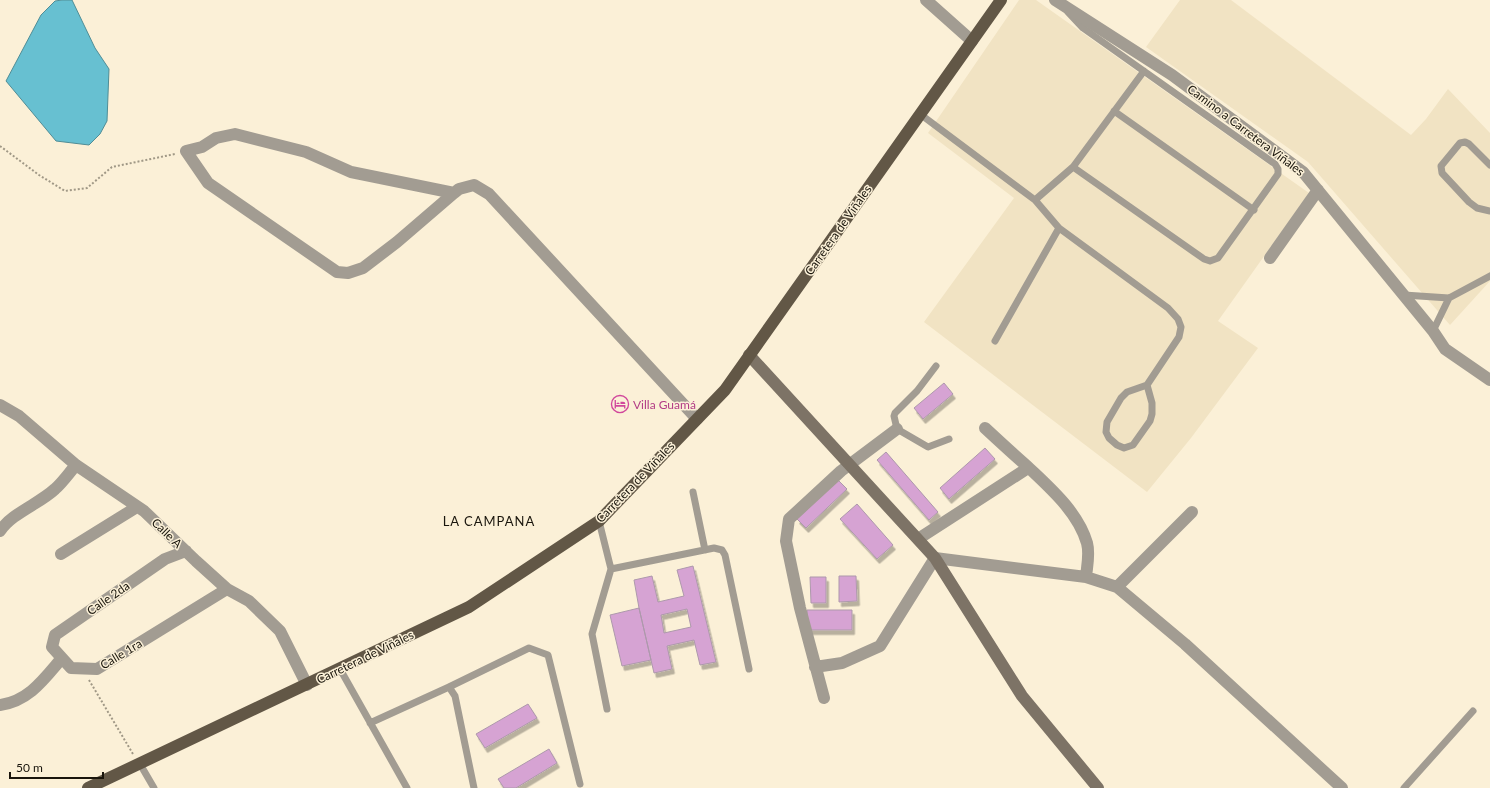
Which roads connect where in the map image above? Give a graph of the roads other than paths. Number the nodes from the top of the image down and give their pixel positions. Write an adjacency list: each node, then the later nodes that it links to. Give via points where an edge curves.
1 (926, 0): 4 (street)
2 (1001, 0): 4 (main road, Carretera de Viñales)
3 (1060, 3): 5 (lane, via 1082,28); 10 (street, Camino a Carretera Viñales, via 1172,75 1303,172)
4 (972, 41): 7 (main road, Carretera de Viñales)
5 (1144, 71): 6 (lane); 13 (lane, via 1275,164 1278,169 1276,179)
6 (1114, 111): 9 (lane); 13 (lane)
7 (920, 114): 12 (lane); 22 (main road, Carretera de Viñales)
8 (1490, 165): 14 (lane, via 1464,142 1460,143 1441,166 1442,173 1469,202 1477,208)
9 (1073, 167): 12 (lane); 13 (lane, via 1210,261 1218,258)
10 (1318, 190): 16 (street); 18 (street, Camino a Carretera Viñales)
11 (454, 193): 11 (street, via 351,172 306,152 235,134 216,138 202,147 186,151 208,183 337,272 348,273 363,268); 27 (street, via 459,188 474,185 489,194)
12 (1034, 200): 15 (lane)
13 (1254, 210)
14 (1490, 211)
15 (1059, 228): 21 (lane); 25 (lane, via 1168,308 1178,319 1181,327 1179,337)
16 (1270, 258)
17 (1490, 276): 19 (lane)
18 (1403, 295): 19 (lane); 20 (street, Camino a Carretera Viñales)
19 (1449, 298): 20 (lane)
20 (1433, 331): 24 (street, Camino a Carretera Viñales, via 1445,350)
21 (995, 342)
22 (750, 355): 27 (main road, Carretera de Viñales, via 725,390); 32 (street)
23 (936, 366): 29 (lane, via 894,416)
24 (1490, 380)
25 (1146, 385): 25 (lane, via 1127,392 1107,422 1106,432 1109,438 1124,448 1133,445 1150,421 1152,403)
26 (0, 405): 31 (street, Calle A, via 19,416)
27 (697, 419): 37 (main road, Carretera de Viñales)
28 (985, 428): 33 (street)
29 (897, 429): 30 (lane, via 928,447); 32 (street)
30 (949, 439)
31 (76, 465): 35 (street, Calle A); 38 (street, via 55,489)
32 (849, 465): 39 (street); 49 (street, via 789,519 786,541)
33 (1028, 468): 39 (street); 45 (street, via 1067,506 1083,533 1088,551)
34 (693, 492): 40 (lane)
35 (137, 507): 41 (street, Calle A); 42 (street)
36 (1192, 512): 46 (street)
37 (599, 521): 44 (lane); 50 (main road, Carretera de Viñales, via 469,607)
38 (2, 525)
39 (918, 539): 43 (street)
40 (705, 550): 44 (lane); 51 (lane, via 719,548 724,553)
41 (186, 551): 47 (street, Calle A); 48 (street, Calle 2da, via 165,559 55,635 52,647)
42 (61, 554)
43 (935, 558): 45 (street); 49 (street, via 880,646 842,662); 65 (street, via 1022,696)
44 (611, 569): 56 (lane, via 592,634)
45 (1086, 577): 46 (street)
46 (1117, 587): 66 (street, via 1185,644)
47 (227, 589): 48 (street, Calle 1ra, via 97,669 71,668); 52 (street, Calle A, via 249,601 280,631)
48 (62, 658): 55 (street, via 39,686 26,696 10,704)
49 (815, 667): 54 (street)
50 (340, 669): 52 (main road, Carretera de Viñales); 58 (lane)
51 (749, 669)
52 (307, 685): 59 (main road, Carretera de Viñales)
53 (449, 687): 58 (lane); 60 (lane, via 529,648 548,655); 64 (lane, via 455,696)
54 (824, 698)
55 (0, 705)
56 (607, 709)
57 (1473, 710): 67 (lane)
58 (370, 723): 63 (lane)
59 (140, 764): 61 (main road, Carretera de Viñales); 62 (lane)
60 (580, 784)
61 (88, 788)
62 (154, 788)
63 (407, 788)
64 (474, 788)
65 (1098, 788)
66 (1342, 788)
67 (1404, 788)

